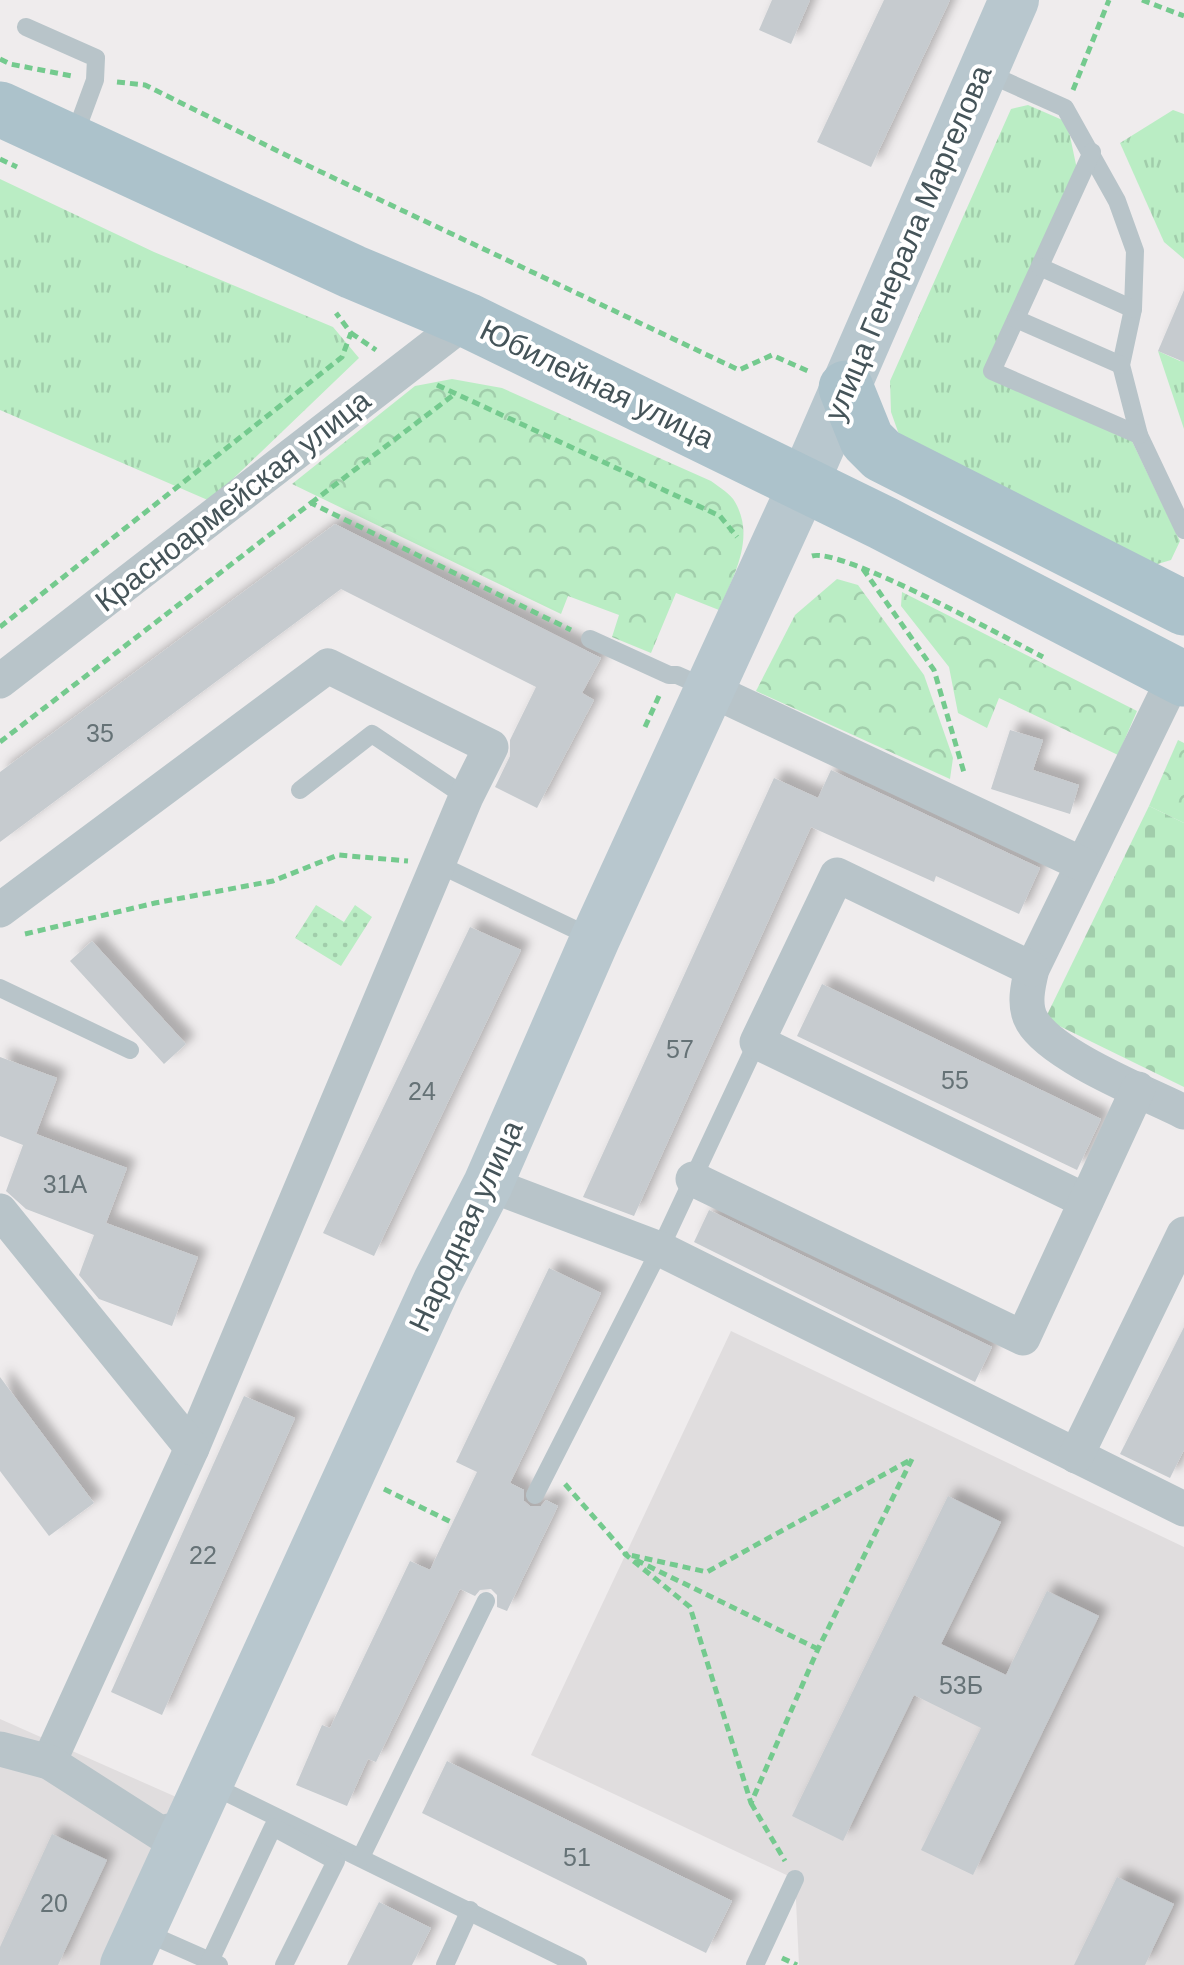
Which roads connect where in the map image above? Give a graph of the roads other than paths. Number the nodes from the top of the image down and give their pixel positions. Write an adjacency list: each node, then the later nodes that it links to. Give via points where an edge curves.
1 (1014, 0): 3 (street, улица Генерала Маргелова)
2 (26, 27): 5 (lane, via 96,58 95,80)
3 (982, 71): 6 (lane, via 1066,108); 12 (street, улица Генерала Маргелова)
4 (0, 109): 5 (main road, Юбилейная улица)
5 (72, 142): 10 (main road, Юбилейная улица)
6 (1092, 152): 7 (lane); 8 (lane, via 1135,251)
7 (1040, 266): 8 (lane); 9 (lane)
8 (1133, 310): 11 (lane)
9 (1016, 319): 11 (lane); 13 (lane, via 992,371)
10 (466, 320): 14 (main road, Юбилейная улица); 19 (street, Красноармейская улица)
11 (1121, 365): 13 (lane)
12 (846, 388): 14 (street, улица Генерала Маргелова); 16 (main road, via 866,440 882,455)
13 (1139, 435): 15 (lane)
14 (803, 485): 18 (main road, Юбилейная улица); 20 (street, Народная улица)
15 (1184, 530)
16 (1184, 608)
17 (590, 639): 20 (lane)
18 (1180, 676): 23 (street)
19 (0, 681)
20 (710, 689): 23 (street); 26 (street, Народная улица)
21 (300, 790): 22 (lane, via 372,734)
22 (466, 796): 24 (street); 25 (street, via 492,747 328,666)
23 (1082, 864): 27 (street)
24 (440, 865): 26 (lane); 39 (street)
25 (7, 924)
26 (595, 939): 34 (street, Народная улица)
27 (1032, 969): 29 (street, via 837,875); 31 (street, via 1026,992 1030,1020 1053,1046)
28 (0, 988): 30 (lane)
29 (757, 1042): 33 (lane); 35 (street)
30 (130, 1050)
31 (1138, 1089): 32 (street); 35 (street)
32 (1184, 1112)
33 (693, 1179): 35 (street, via 1023,1338); 38 (lane)
34 (488, 1184): 38 (street); 46 (street, Народная улица)
35 (1086, 1202)
36 (0, 1211): 39 (street)
37 (1184, 1234): 40 (street)
38 (660, 1249): 40 (street); 41 (lane)
39 (192, 1448): 45 (street)
40 (1076, 1456): 42 (street)
41 (535, 1495)
42 (1184, 1510)
43 (486, 1601): 47 (lane)
44 (0, 1749): 45 (street)
45 (48, 1762): 46 (street, via 160,1832)
46 (199, 1805): 47 (lane); 50 (street, Народная улица)
47 (361, 1857): 49 (lane)
48 (795, 1879): 55 (lane)
49 (470, 1910): 53 (lane); 54 (lane)
50 (133, 1948): 51 (lane)
51 (215, 1963): 52 (lane, via 272,1827 336,1860)
52 (284, 1965)
53 (445, 1965)
54 (578, 1965)
55 (755, 1965)

